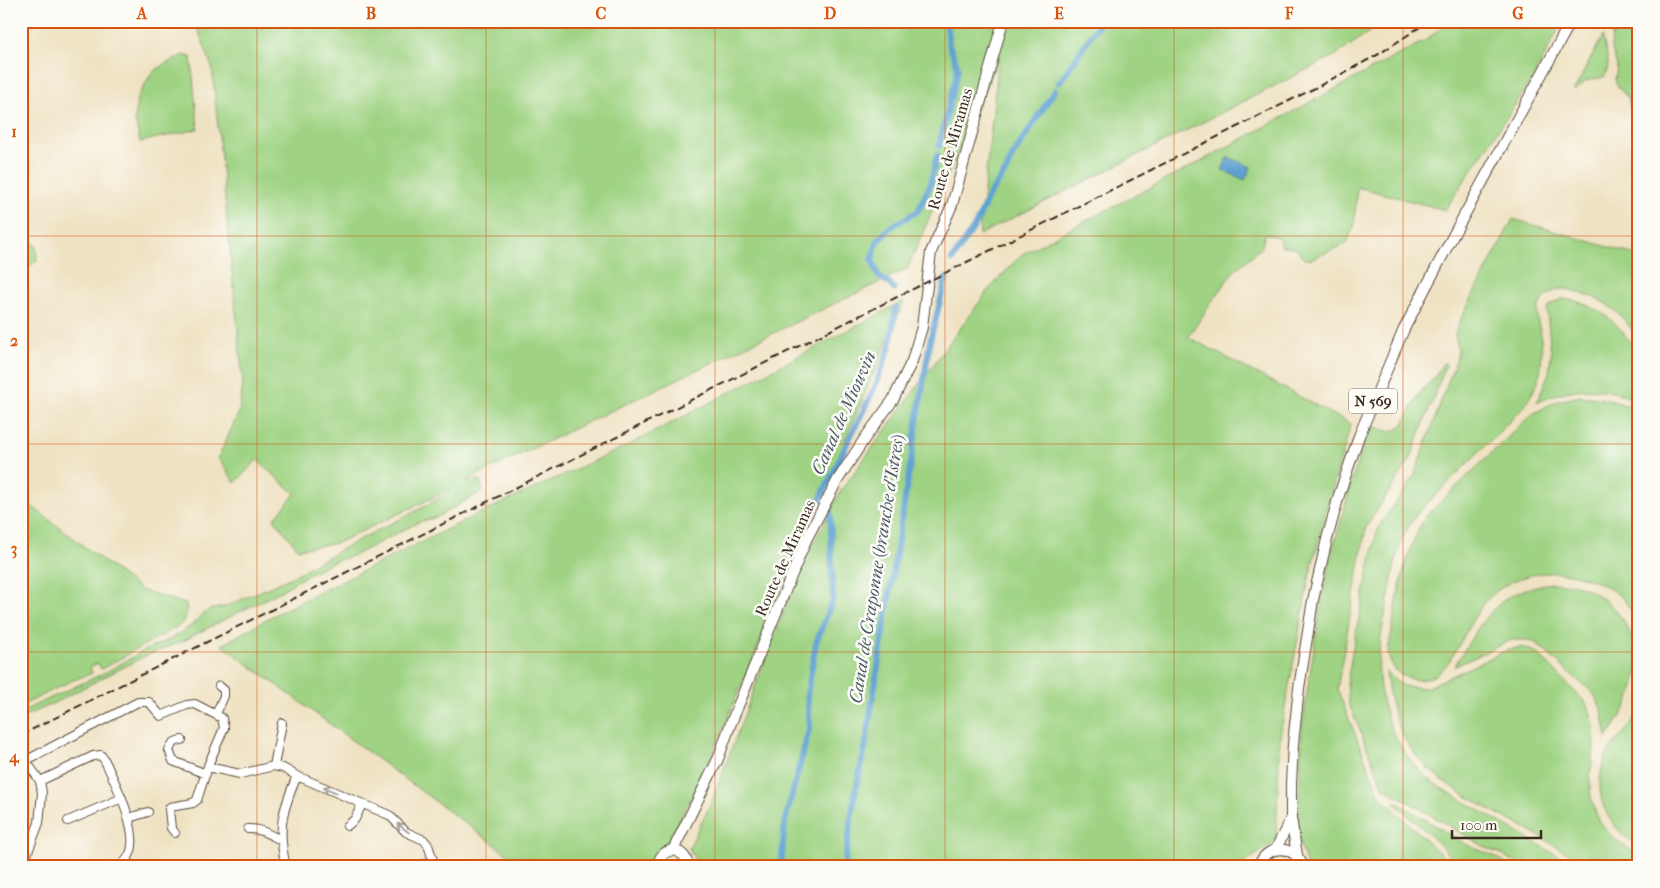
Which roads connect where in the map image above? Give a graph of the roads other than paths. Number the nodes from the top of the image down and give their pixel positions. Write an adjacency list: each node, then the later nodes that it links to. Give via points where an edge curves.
1 (1003, 21): 19 (main road, Route de Miramas, via 952,205 930,252 922,327 912,361 893,400 837,481 806,540 718,759)
2 (1571, 21): 16 (main road, N 569, via 1427,284 1359,436 1327,539 1313,600 1293,744)
3 (219, 686): 4 (street, via 224,690 224,696)
4 (216, 714): 7 (street, via 190,704 161,716 152,704 138,702); 9 (street, via 222,718 224,728)
5 (282, 723): 8 (street)
6 (182, 740): 9 (street, via 172,744 169,750 173,761)
7 (24, 762): 11 (street)
8 (274, 766): 9 (street, via 240,774); 10 (street)
9 (207, 771): 21 (street, via 196,802 170,807 171,828)
10 (297, 776): 13 (street, one-way to 10); 22 (street, via 284,810)
11 (40, 781): 12 (street, via 101,755); 29 (street, via 39,823)
12 (122, 798): 15 (street); 17 (street)
13 (362, 804): 18 (street, via 355,819); 27 (street, one-way to 13, via 424,840 406,832 389,815)
14 (148, 812): 15 (street)
15 (129, 818): 30 (street, via 131,851)
16 (1291, 818): 23 (main road, N 569); 25 (main road, N 569)
17 (68, 821)
18 (347, 826)
19 (685, 828): 24 (main road, Route de Miramas); 26 (main road, Route de Miramas)
20 (248, 829): 22 (street, via 262,831)
21 (175, 832)
22 (281, 840): 31 (street)
23 (1276, 849): 25 (main road); 28 (main road, via 1269,852)
24 (673, 850): 26 (main road, via 682,853); 33 (main road, Route de Miramas, via 660,857)
25 (1297, 855): 34 (main road)
26 (688, 863)
27 (436, 864): 32 (street)
28 (1258, 866)
29 (22, 867)
30 (119, 867)
31 (286, 867)
32 (418, 867)
33 (658, 867)
34 (1303, 867)

